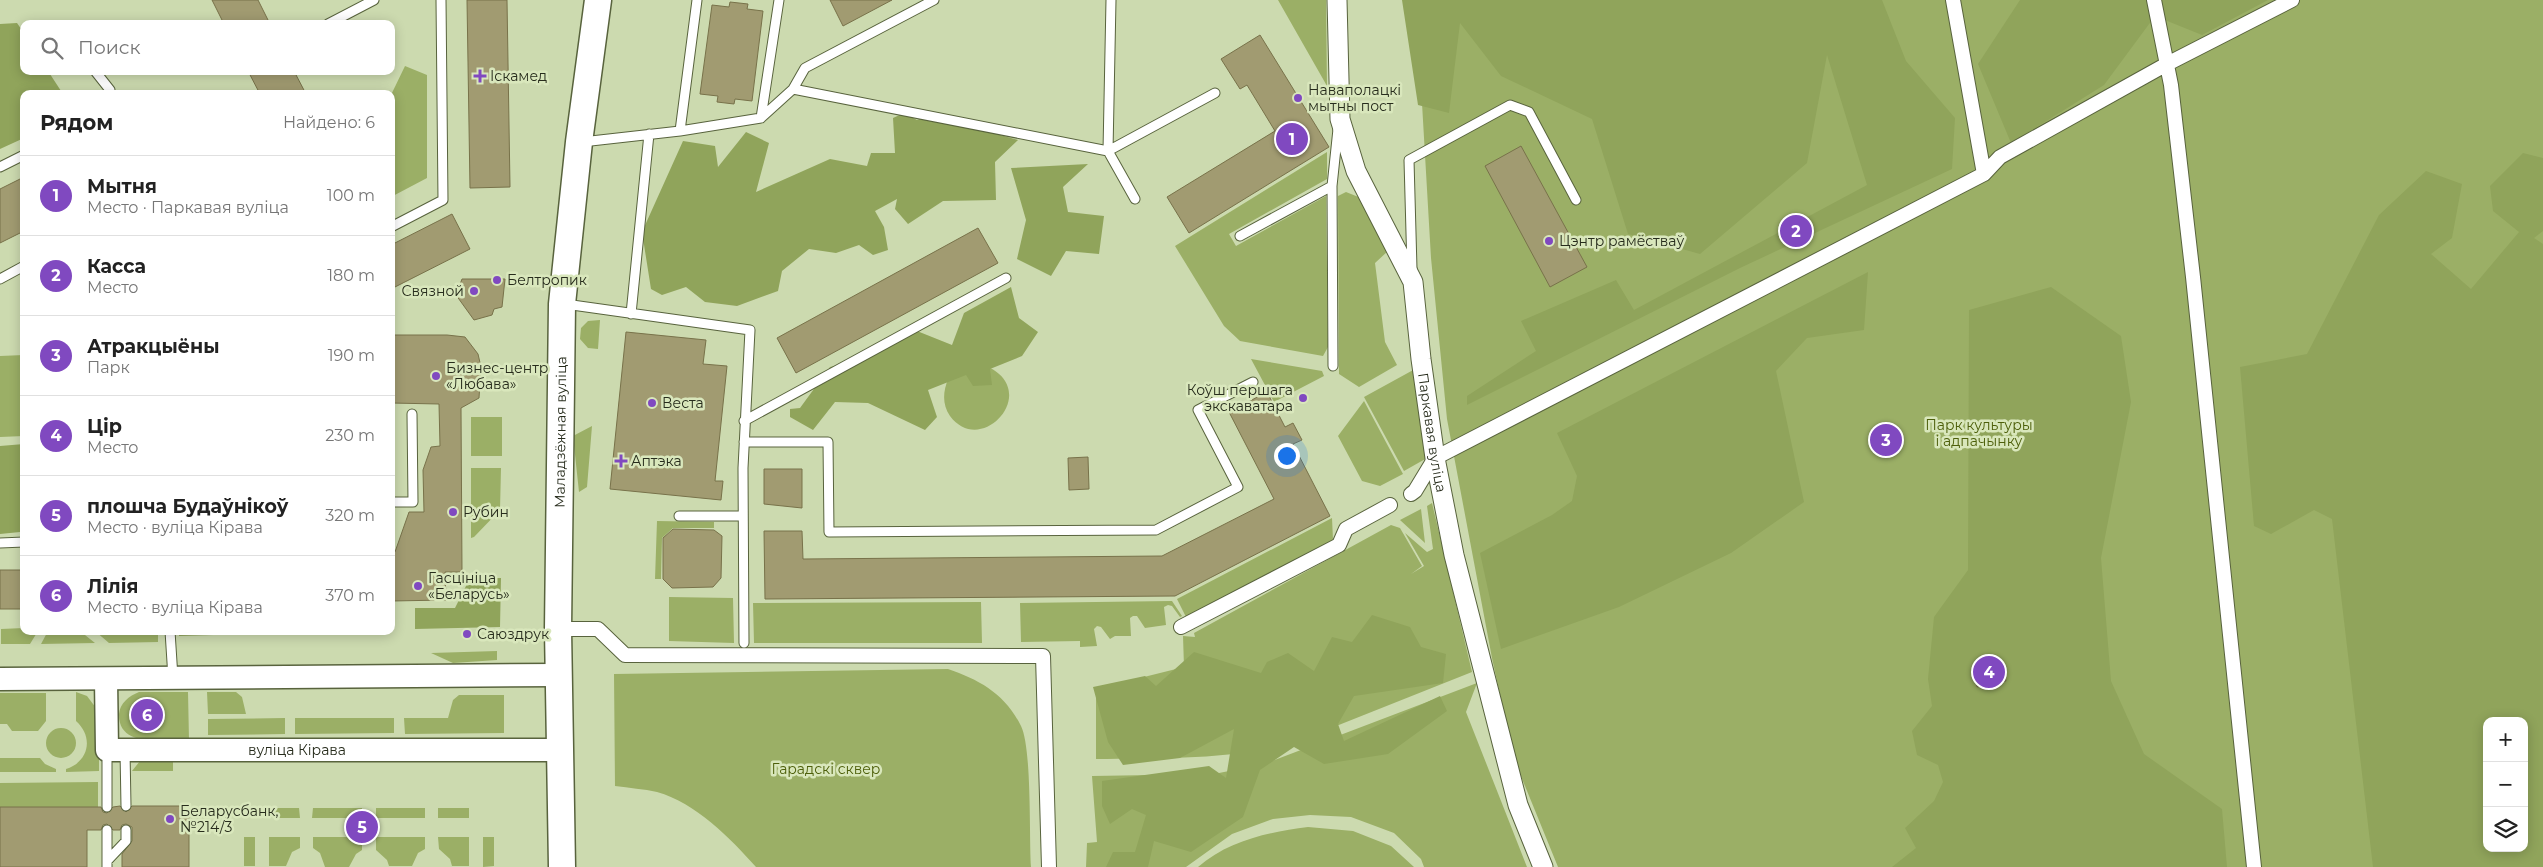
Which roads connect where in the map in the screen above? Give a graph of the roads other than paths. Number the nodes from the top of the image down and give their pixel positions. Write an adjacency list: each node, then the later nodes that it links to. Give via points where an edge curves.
1 (374, 0): 12 (lane)
2 (441, 0): 30 (lane, via 443,200)
3 (598, 0): 22 (main road, Маладзёжная вуліца)
4 (697, 0): 20 (lane)
5 (779, 0): 18 (lane)
6 (934, 0): 15 (lane, via 805,68)
7 (1112, 0): 23 (lane)
8 (1337, 0): 19 (street, Паркавая вуліца)
9 (1953, 0): 26 (street)
10 (2154, 0): 13 (street)
11 (2292, 0): 13 (street)
12 (336, 20)
13 (2167, 64): 26 (street, via 2000,157); 69 (street, via 2193,277)
14 (99, 75): 16 (lane)
15 (793, 89): 18 (lane); 23 (lane)
16 (110, 90)
17 (1215, 93): 23 (lane)
18 (760, 118): 20 (lane)
19 (1340, 119): 27 (lane); 35 (street, Паркавая вуліца, via 1356,171)
20 (680, 131): 21 (lane)
21 (649, 134): 22 (lane); 37 (lane)
22 (580, 142): 36 (main road, Маладзёжная вуліца)
23 (1108, 151): 28 (lane)
24 (20, 157): 25 (lane)
25 (0, 167)
26 (1984, 174): 43 (street)
27 (1332, 186): 31 (lane); 38 (lane)
28 (1136, 199)
29 (1576, 200): 35 (lane, via 1529,112 1510,105 1409,160)
30 (395, 225)
31 (1240, 236)
32 (20, 268): 34 (lane)
33 (1006, 278): 41 (lane)
34 (0, 279)
35 (1413, 282): 43 (street, Паркавая вуліца)
36 (562, 304): 37 (lane); 52 (main road, Маладзёжная вуліца)
37 (631, 314): 41 (lane, via 750,330)
38 (1333, 366)
39 (1253, 382): 42 (lane, via 1198,410 1238,487 1156,530 829,532 828,442)
40 (412, 414): 45 (lane, via 413,502)
41 (744, 421): 42 (lane)
42 (744, 442): 48 (lane)
43 (1435, 458): 44 (street); 68 (street, Паркавая вуліца, via 1454,555 1516,796)
44 (1411, 494)
45 (395, 502)
46 (1390, 505): 51 (street, via 1346,529 1339,545)
47 (679, 516): 48 (lane)
48 (743, 516): 54 (lane)
49 (20, 542): 50 (lane)
50 (0, 543)
51 (1181, 627)
52 (558, 629): 55 (main road, Маладзёжная вуліца); 67 (street, via 598,629 626,655 1043,656)
53 (170, 635): 56 (lane)
54 (744, 643)
55 (559, 675): 56 (street); 60 (main road, Маладзёжная вуліца)
56 (173, 678): 58 (street)
57 (0, 679): 58 (street)
58 (106, 679): 59 (street)
59 (116, 750): 60 (street, вуліца Кірава); 61 (lane); 62 (lane)
60 (560, 750): 66 (main road, Маладзёжная вуліца)
61 (126, 806)
62 (107, 807)
63 (107, 830): 65 (lane)
64 (126, 830): 65 (lane, via 126,841)
65 (107, 864)
66 (562, 867)
67 (1049, 867)
68 (1543, 867)
69 (2254, 867)

